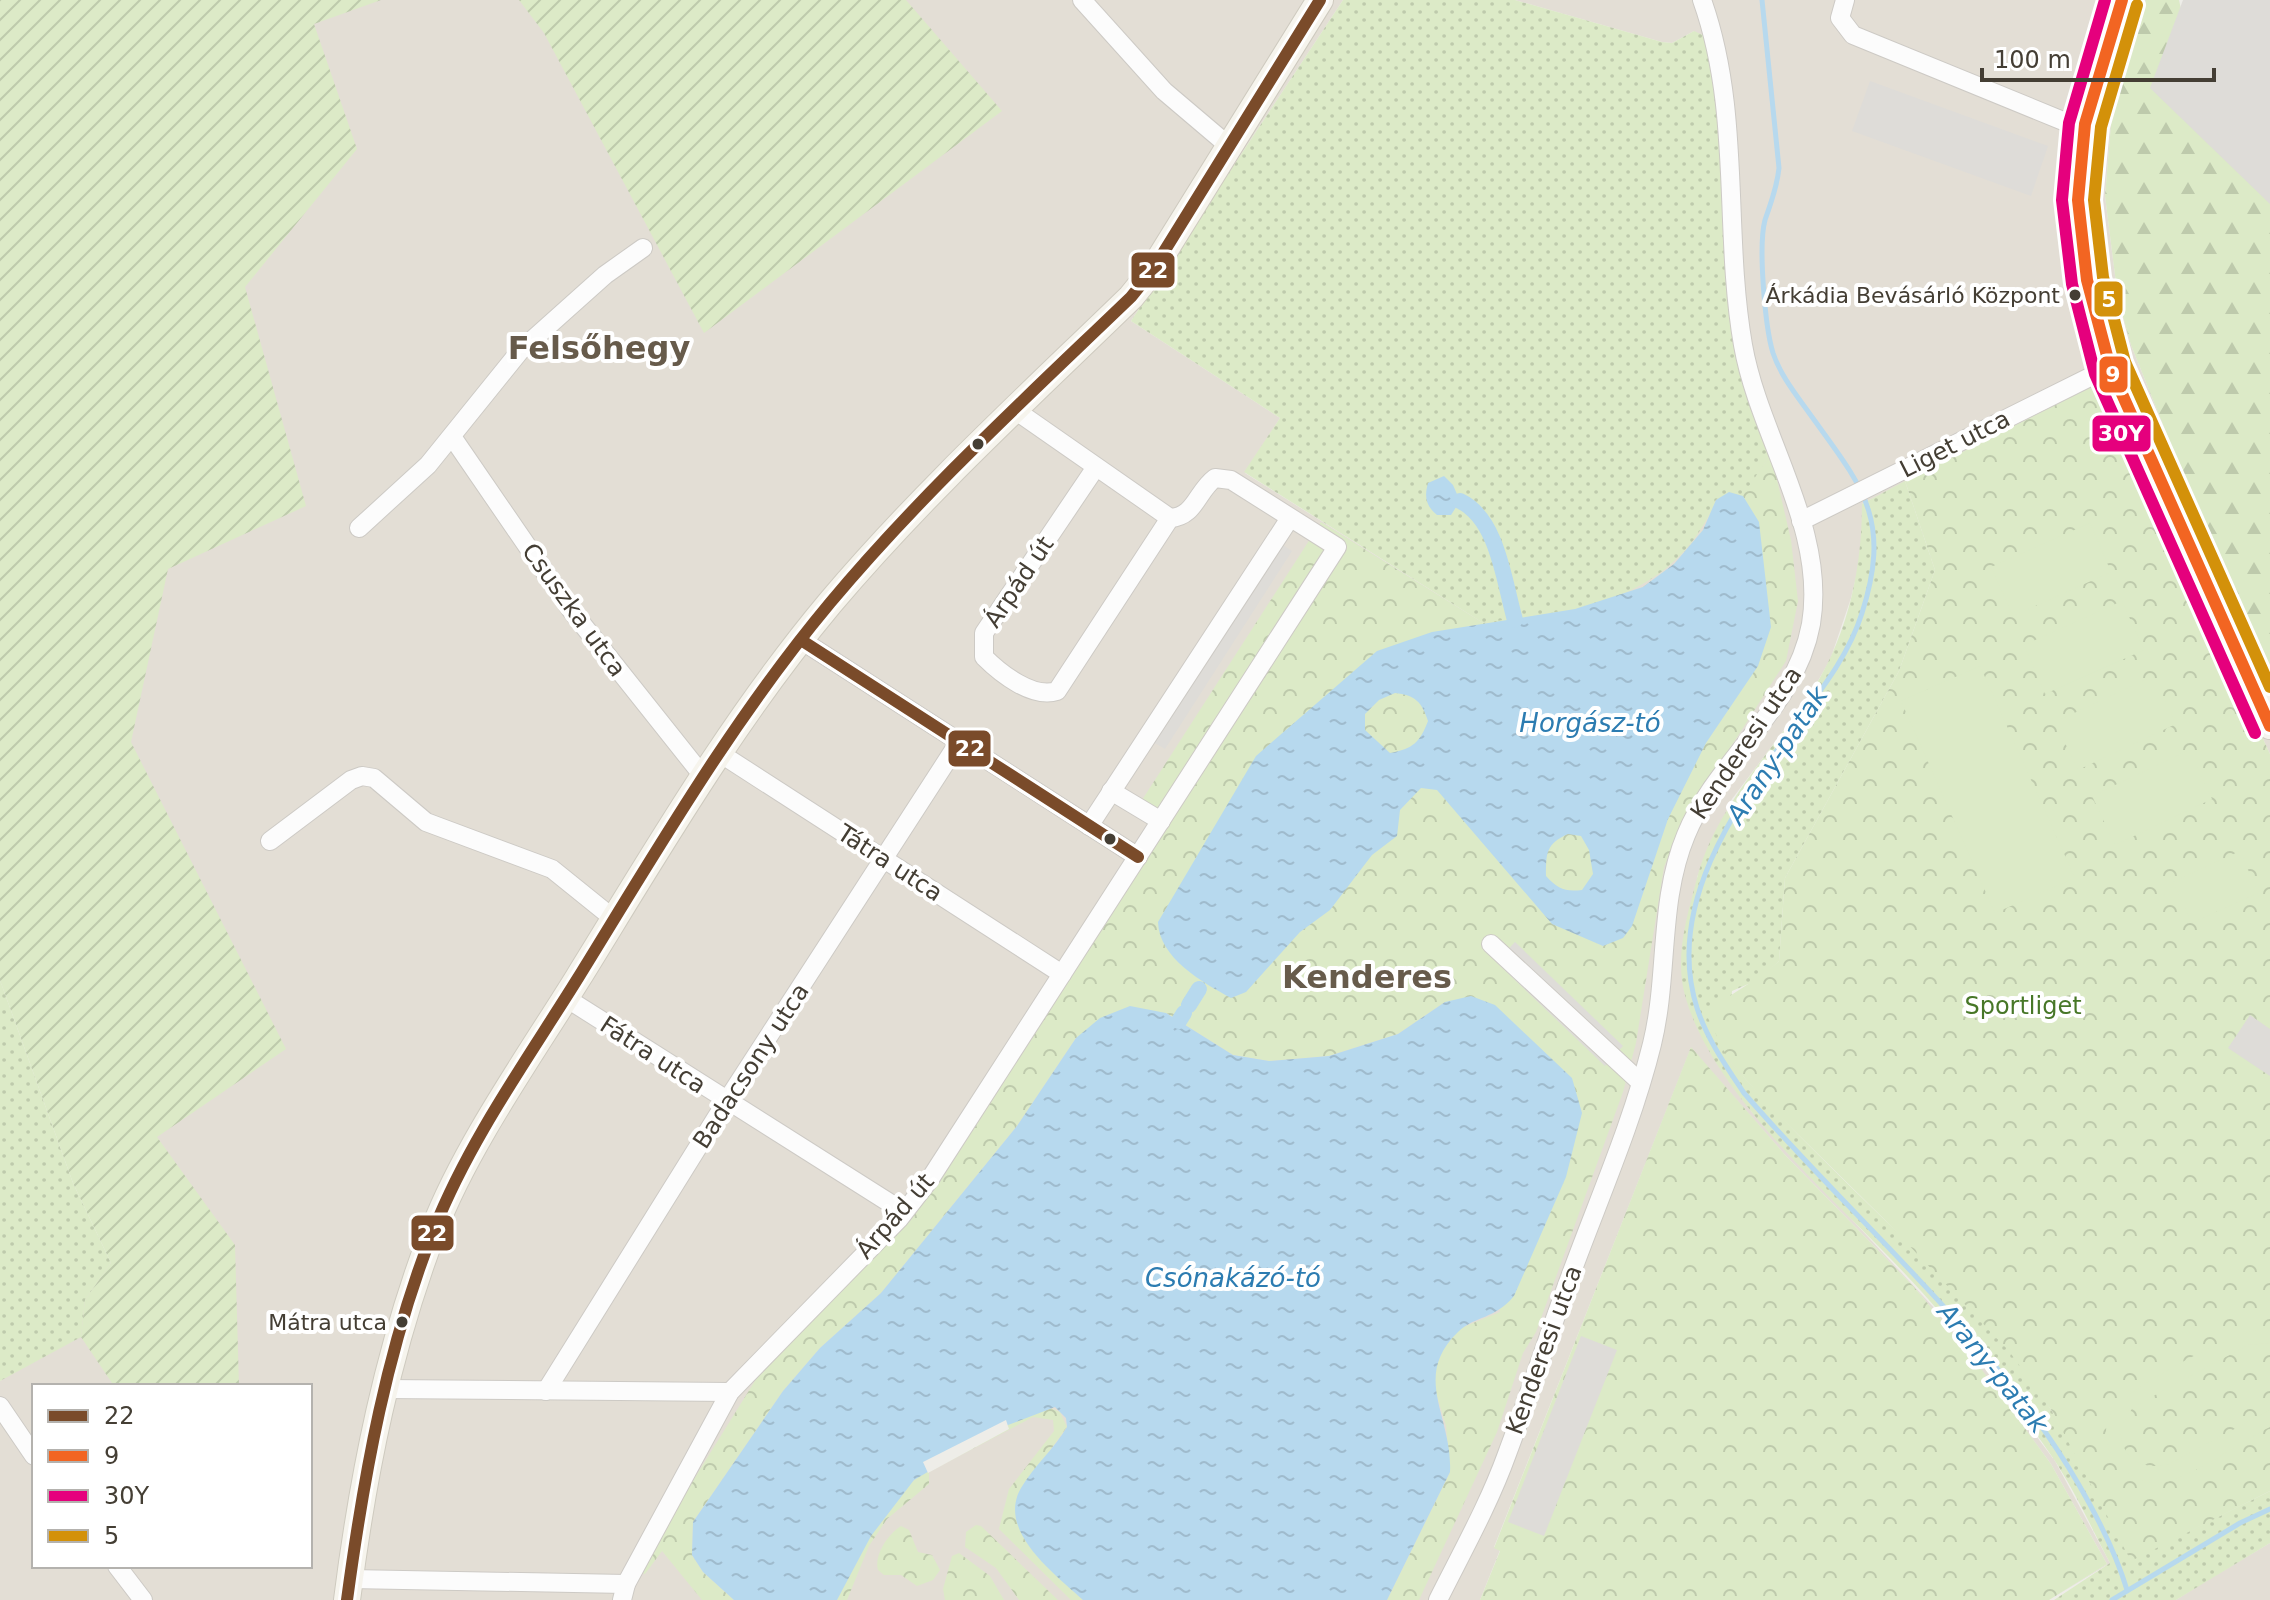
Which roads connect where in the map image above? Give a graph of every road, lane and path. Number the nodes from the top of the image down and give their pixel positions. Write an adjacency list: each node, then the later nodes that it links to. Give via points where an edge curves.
1 (1082, 0): 7 (street, via 1164,91)
2 (1320, 0): 7 (street)
3 (1702, 0): 15 (street, Kenderesi utca, via 1720,54 1727,107 1743,348)
4 (1845, 0): 6 (street, via 1840,18 1853,35 2068,123)
5 (2122, 0): 6 (street)
6 (2085, 124): 9 (street, via 2078,200 2082,240)
7 (1230, 147): 10 (street, via 1152,271)
8 (643, 248): 11 (street, via 520,351)
9 (2110, 367): 15 (street, Liget utca); 18 (street)
10 (1015, 410): 12 (street); 17 (street, via 913,508)
11 (453, 438): 16 (street); 21 (street, Csuszka utca, via 579,621)
12 (1096, 467): 13 (street); 13 (street, Árpád út, via 984,633 984,657 995,668 1034,691 1057,691)
13 (1170, 518): 14 (street, Árpád út, via 1191,510 1215,478 1231,480)
14 (1290, 518): 22 (street); 23 (street, Árpád út, via 1337,547)
15 (1801, 521): 32 (street, Kenderesi utca, via 1813,594 1802,657 1784,692 1726,768 1686,835 1668,901 1652,1045)
16 (359, 528)
17 (801, 640): 19 (street); 20 (street)
18 (2270, 726)
19 (959, 742): 24 (street); 27 (street, Badacsony utca)
20 (718, 752): 21 (street); 27 (street, Tátra utca)
21 (703, 776): 28 (street)
22 (1111, 791): 23 (street); 24 (street)
23 (1161, 821): 26 (street, Árpád út)
24 (1089, 826): 26 (street)
25 (270, 841): 28 (street, via 351,780 374,778 426,822 552,869)
26 (1138, 857): 30 (street, Árpád út)
27 (884, 860): 30 (street, Tátra utca); 33 (street, Badacsony utca)
28 (614, 919): 31 (street)
29 (1491, 944): 32 (street)
30 (1062, 974): 34 (street, Árpád út)
31 (566, 998): 33 (street, Fátra utca); 35 (street, via 447,1199)
32 (1639, 1081): 44 (street, Kenderesi utca, via 1507,1454)
33 (726, 1102): 34 (street, Fátra utca); 36 (street, Badacsony utca)
34 (904, 1212): 37 (street, Árpád út)
35 (385, 1389): 36 (street); 41 (street, via 371,1441)
36 (546, 1391): 37 (street)
37 (730, 1392): 42 (street, Árpád út)
38 (0, 1406): 39 (street)
39 (32, 1453)
40 (119, 1568): 43 (street)
41 (348, 1589): 42 (street)
42 (624, 1592)
43 (143, 1600)
44 (1438, 1600)

